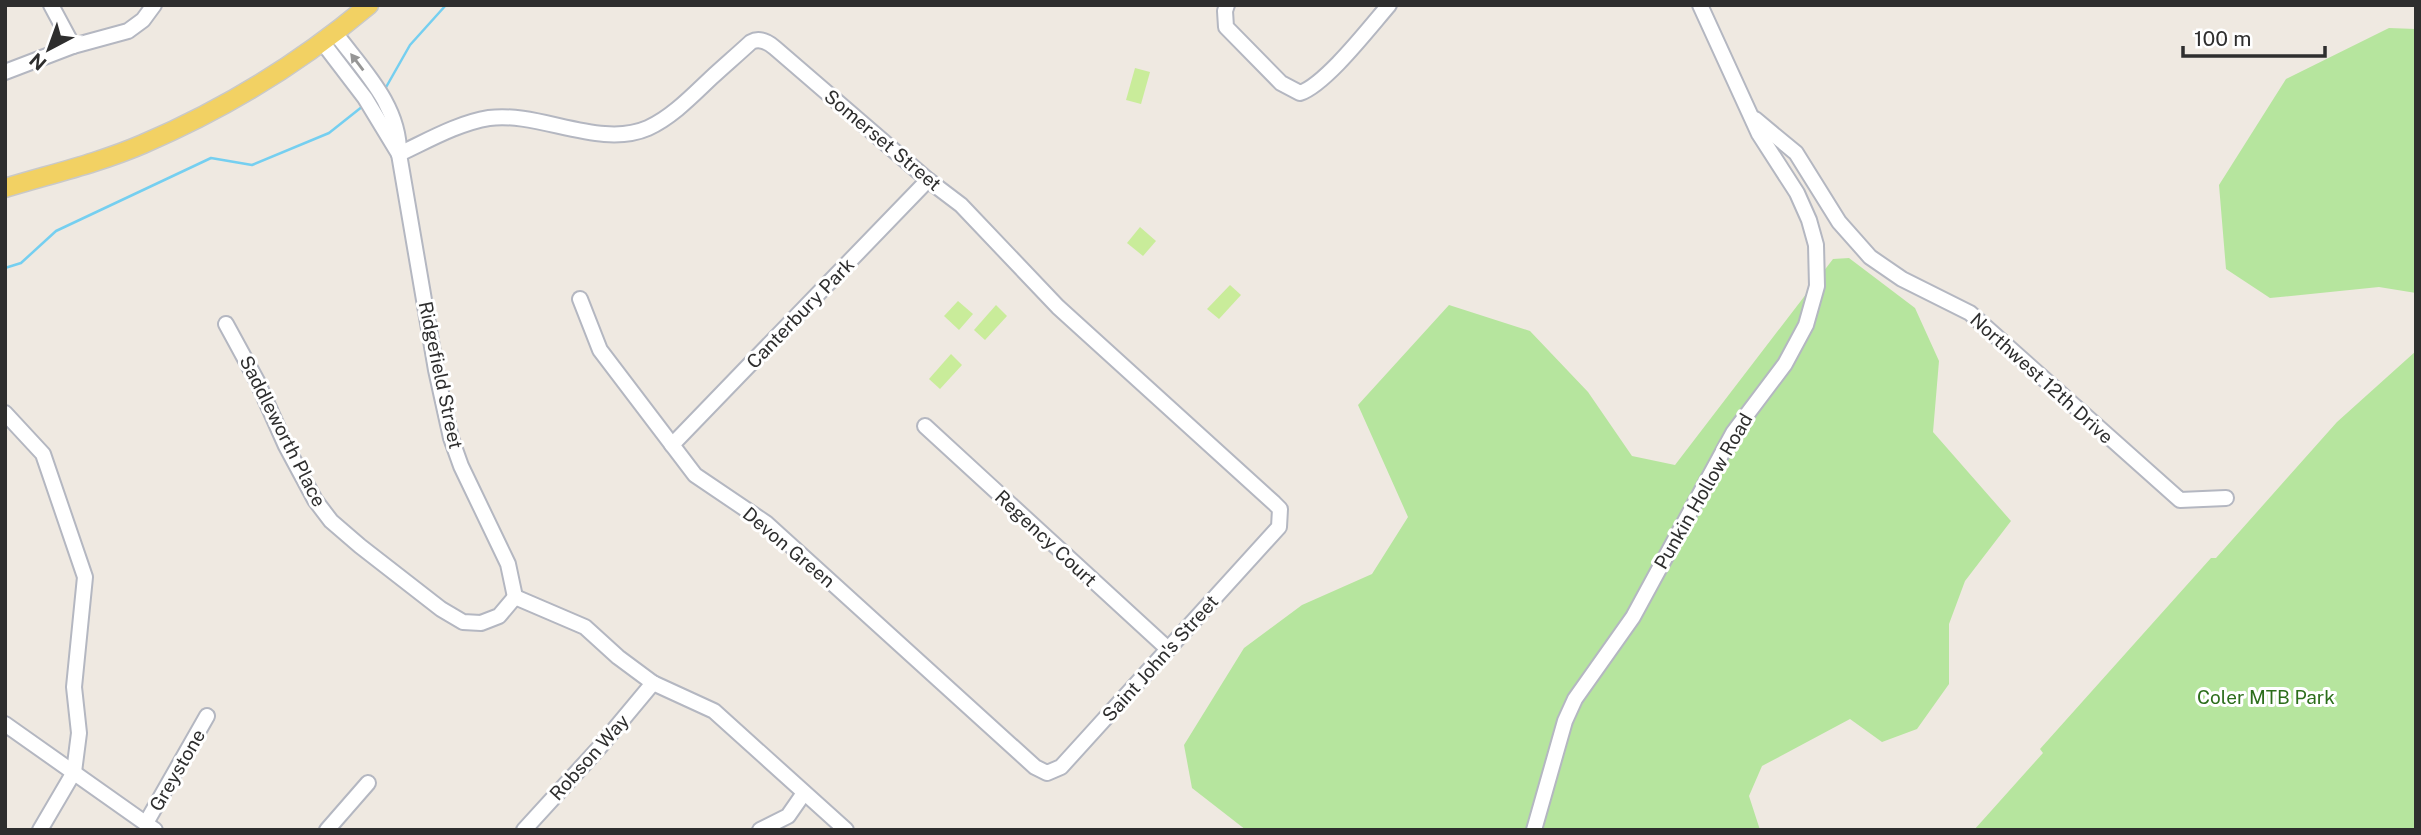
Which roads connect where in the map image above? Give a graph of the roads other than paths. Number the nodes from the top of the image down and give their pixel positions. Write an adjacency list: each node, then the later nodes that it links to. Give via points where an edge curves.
1 (51, 5): 8 (street)
2 (154, 5): 8 (street, via 128,31)
3 (369, 5): 7 (main road)
4 (1227, 5): 5 (street, via 1226,27 1281,83 1300,93 1324,77)
5 (1389, 5)
6 (1700, 5): 10 (street, Punkin Hollow Road)
7 (329, 38): 11 (street, Ridgefield Street); 11 (street, Ridgefield Street, one-way to 7, via 399,134 386,102); 13 (main road, via 234,100 141,145)
8 (73, 46): 9 (street)
9 (5, 72)
10 (1751, 116): 19 (street, Northwest 12th Drive, via 1796,153 1839,222 1870,257 1902,279 1970,313 2180,500); 36 (street, Punkin Hollow Road, via 1809,220 1818,265 1812,306 1785,364 1733,433 1633,617 1575,699)
11 (399, 153): 12 (street, Somerset Street, via 490,118 621,134 637,131 671,113 756,39 775,48); 21 (street, Ridgefield Street, via 451,438 508,564)
12 (928, 180): 18 (street, Canterbury Park); 20 (street, Somerset Street, via 961,205 1058,307 1274,503 1280,509)
13 (5, 188)
14 (580, 299): 18 (street, Devon Green, via 600,350)
15 (226, 324): 21 (street, Saddleworth Place, via 314,500 331,521 463,622 481,623 499,616)
16 (5, 414): 27 (street, via 43,454 85,577 74,687 79,733)
17 (925, 426): 22 (street, Regency Court)
18 (671, 445): 26 (street, Devon Green, via 695,475 766,523)
19 (2226, 498)
20 (1279, 527): 22 (street, Saint John's Street)
21 (516, 597): 23 (street, via 585,627)
22 (1168, 649): 26 (street, Saint John's Street, via 1061,767 1047,773)
23 (653, 683): 29 (street, via 715,711); 33 (street, Robson Way)
24 (207, 716): 30 (street, Greystone)
25 (5, 724): 27 (street)
26 (1035, 767)
27 (74, 772): 30 (street); 31 (street)
28 (368, 783): 32 (street)
29 (804, 793): 34 (street, via 788,816); 35 (street)
30 (151, 826)
31 (40, 830)
32 (327, 830)
33 (524, 830)
34 (760, 830)
35 (846, 830)
36 (1534, 830)

